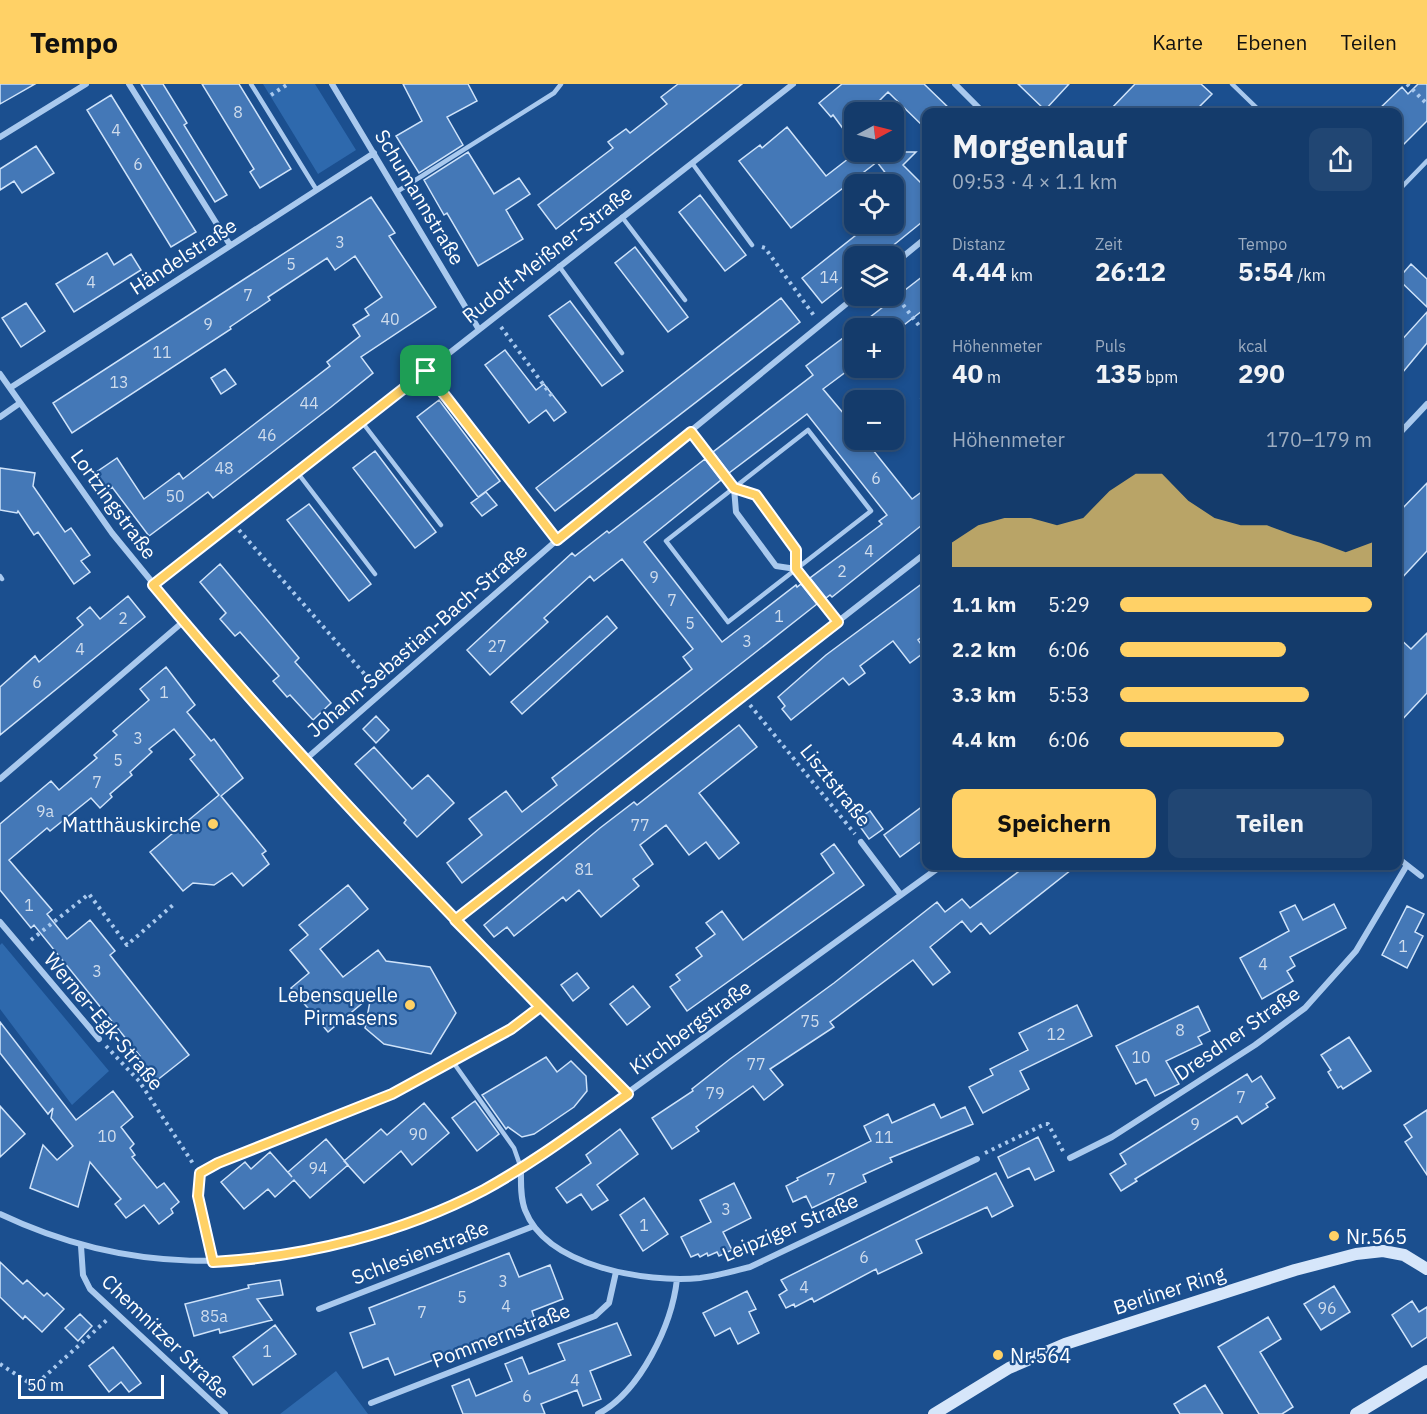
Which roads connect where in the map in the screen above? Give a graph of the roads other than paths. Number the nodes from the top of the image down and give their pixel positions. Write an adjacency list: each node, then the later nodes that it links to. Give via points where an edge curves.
1 (86, 84): 11 (street)
2 (129, 84): 20 (street)
3 (251, 84): 16 (lane)
4 (332, 84): 12 (street, Schumannstraße)
5 (561, 84): 17 (lane, via 554,93)
6 (793, 84): 14 (street, Rudolf-Meißner-Straße)
7 (955, 84): 9 (street)
8 (1232, 84): 10 (lane)
9 (979, 108)
10 (1257, 108)
11 (0, 137)
12 (374, 153): 16 (street, Händelstraße); 17 (street, Schumannstraße)
13 (1427, 160): 15 (lane)
14 (692, 163): 18 (street, Rudolf-Meißner-Straße); 21 (lane)
15 (1402, 187)
16 (316, 189): 20 (street, Händelstraße)
17 (398, 191): 26 (street, Schumannstraße)
18 (622, 217): 23 (street, Rudolf-Meißner-Straße); 24 (lane)
19 (922, 241): 22 (street)
20 (230, 245): 29 (street, Händelstraße)
21 (752, 245)
22 (904, 256)
23 (559, 266): 26 (street, Rudolf-Meißner-Straße); 27 (lane)
24 (685, 300)
25 (844, 306): 35 (street, Johann-Sebastian-Bach-Straße)
26 (478, 328): 33 (street, Rudolf-Meißner-Straße)
27 (622, 353)
28 (0, 374): 29 (street, Lortzingstraße)
29 (10, 388): 30 (street, Lortzingstraße)
30 (20, 403): 32 (street); 42 (street, Lortzingstraße)
31 (1427, 404): 34 (street)
32 (0, 417)
33 (362, 422): 36 (street, Rudolf-Meißner-Straße); 38 (lane)
34 (1402, 431)
35 (691, 432): 37 (street); 45 (street, Johann-Sebastian-Bach-Straße, via 557,540)
36 (297, 472): 41 (lane); 42 (street, Rudolf-Meißner-Straße)
37 (734, 488): 40 (street, via 756,495 796,550); 40 (street, via 736,512 776,566); 40 (lane, via 666,541 728,622); 40 (lane, via 808,430 871,511)
38 (441, 525)
39 (922, 556): 44 (street)
40 (796, 569): 44 (street)
41 (375, 574)
42 (153, 585): 43 (street, Lortzingstraße)
43 (183, 621): 45 (street, Lortzingstraße); 46 (street)
44 (838, 622): 53 (street)
45 (306, 759): 53 (street, Lortzingstraße)
46 (0, 779)
47 (861, 842): 52 (street, Lisztstraße)
48 (1402, 861): 49 (street)
49 (1407, 865): 51 (street); 59 (street, Dresdner Straße, via 1356,951 1305,1008 1112,1137)
50 (935, 870): 52 (street, Kirchbergstraße)
51 (1421, 876)
52 (901, 895): 58 (street, Kirchbergstraße)
53 (455, 920): 55 (street, Lortzingstraße)
54 (0, 922): 56 (street, Werner-Egk-Straße)
55 (540, 1007): 57 (street, via 511,1029); 58 (street, Lortzingstraße)
56 (99, 1038)
57 (453, 1062): 61 (lane, via 513,1148); 65 (street, via 381,1098 200,1173 198,1196)
58 (628, 1094): 61 (street, Kirchbergstraße)
59 (1070, 1158)
60 (977, 1159): 68 (street, Leipziger Straße, via 750,1267 717,1276)
61 (521, 1168): 63 (street, Leipziger Straße, via 524,1208); 65 (street, Kirchbergstraße, via 447,1207 343,1243 271,1257)
62 (0, 1214): 64 (street, Kirchbergstraße)
63 (534, 1226): 67 (street, Leipziger Straße, via 563,1252); 69 (street, Schlesienstraße)
64 (81, 1246): 65 (street, Kirchbergstraße, via 144,1257); 72 (street, Chemnitzer Straße, via 83,1275 90,1289)
65 (213, 1262)
66 (1427, 1269): 74 (street, Berliner Ring, via 1404,1255 1383,1251 1295,1270 1065,1344 1009,1368)
67 (616, 1272): 68 (street, Leipziger Straße); 71 (street, Pommernstraße, via 609,1303 595,1316)
68 (677, 1279): 73 (street, via 673,1306 636,1382 615,1404)
69 (319, 1309)
70 (1427, 1371): 75 (street)
71 (371, 1403)
72 (225, 1414)
73 (598, 1414)
74 (934, 1414)
75 (1356, 1414)

